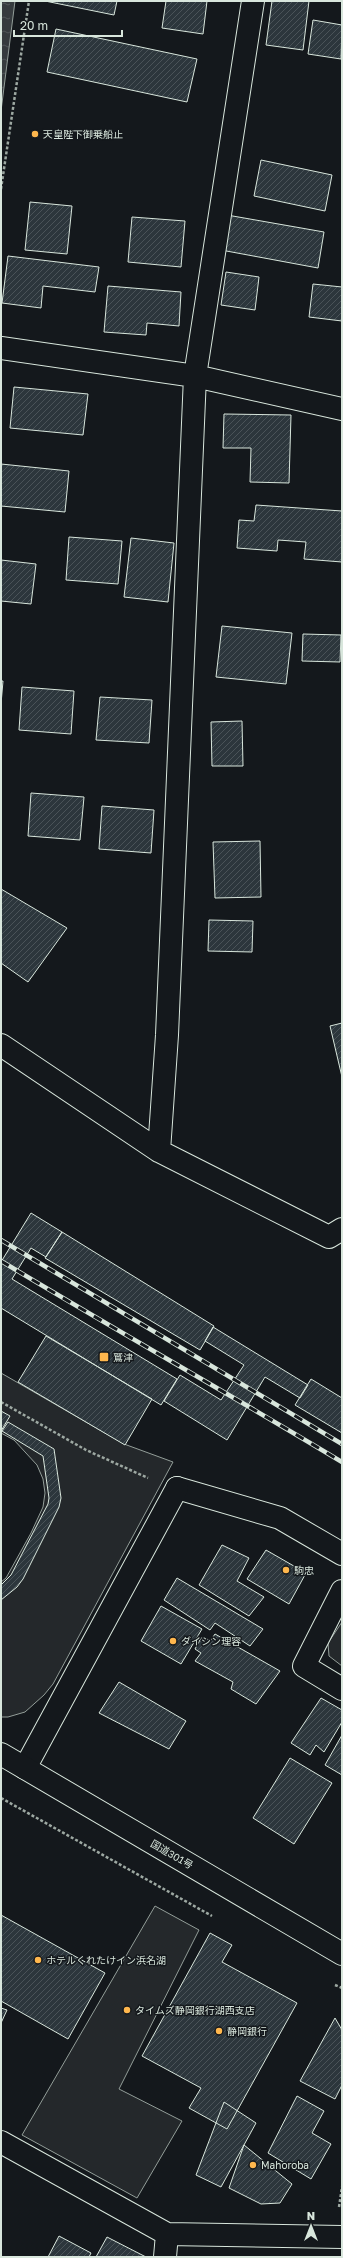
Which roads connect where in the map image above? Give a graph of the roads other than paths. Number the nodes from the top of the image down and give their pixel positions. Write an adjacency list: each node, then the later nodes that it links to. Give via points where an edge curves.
1 (253, 1): 3 (main road)
2 (1, 348): 3 (main road)
3 (195, 376): 4 (main road); 6 (main road, via 168,1027)
4 (342, 409)
5 (1, 1045): 6 (main road)
6 (159, 1151): 7 (main road, via 329,1237)
7 (342, 1229)
8 (342, 1554): 12 (main road, via 280,1518 177,1488)
9 (342, 1592): 10 (main road, via 304,1666)
10 (342, 1689)
11 (1, 1754): 12 (main road, 国道301号)
12 (25, 1768): 13 (main road, 国道301号)
13 (342, 1954)
14 (1, 2142): 15 (main road)
15 (167, 2234): 16 (main road); 17 (main road)
16 (342, 2237)
17 (165, 2257)

